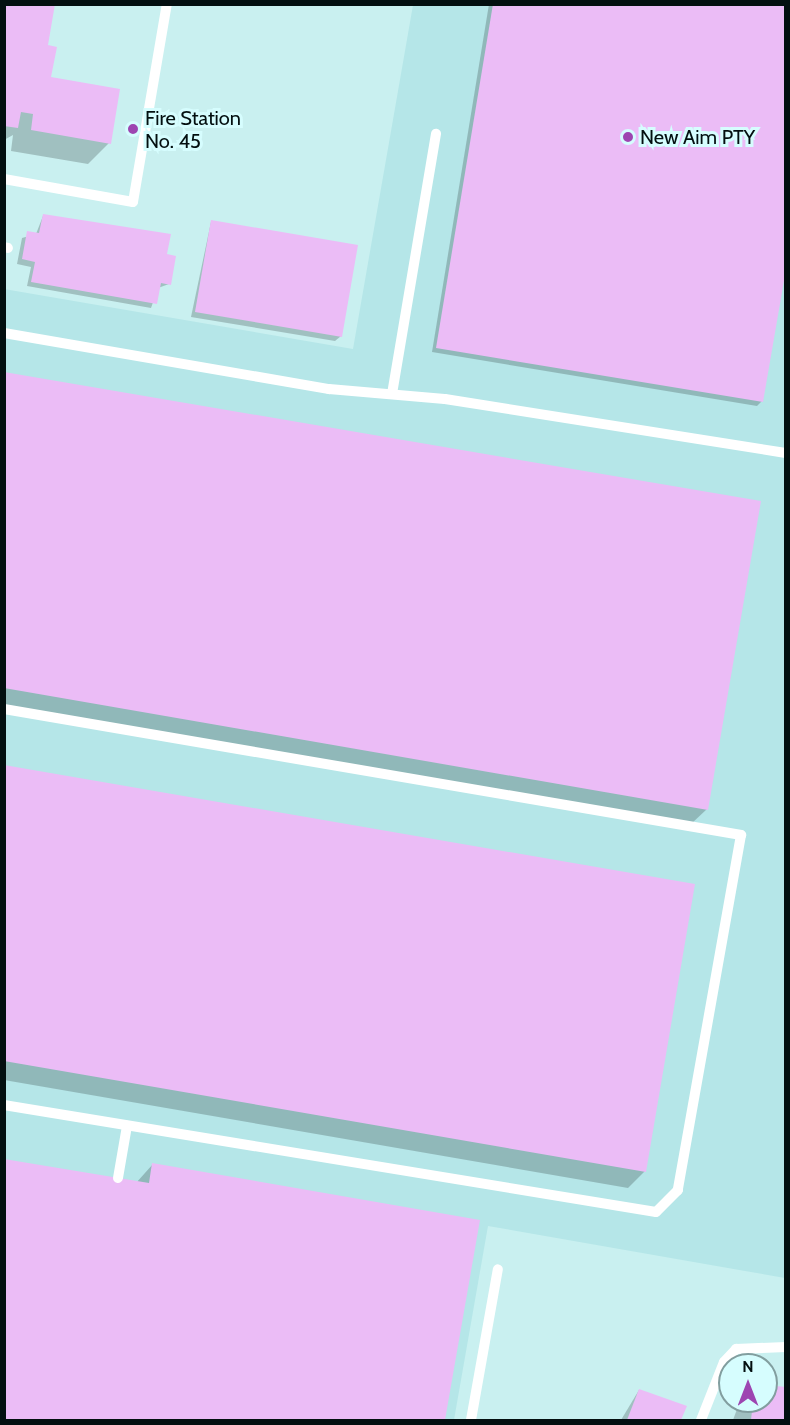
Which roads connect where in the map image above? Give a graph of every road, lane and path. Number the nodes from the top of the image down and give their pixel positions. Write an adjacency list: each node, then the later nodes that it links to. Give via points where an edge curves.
1 (167, 4): 3 (lane, via 133,202)
2 (436, 134): 5 (lane)
3 (4, 179)
4 (4, 333): 5 (lane, via 329,389)
5 (392, 394): 6 (lane)
6 (786, 453)
7 (4, 710): 9 (lane, via 741,835 678,1190 656,1212)
8 (4, 1105): 9 (lane)
9 (127, 1126): 10 (lane)
10 (118, 1178)
11 (498, 1269): 13 (lane)
12 (786, 1347): 14 (lane, via 736,1349 724,1362)
13 (471, 1420)
14 (701, 1420)

